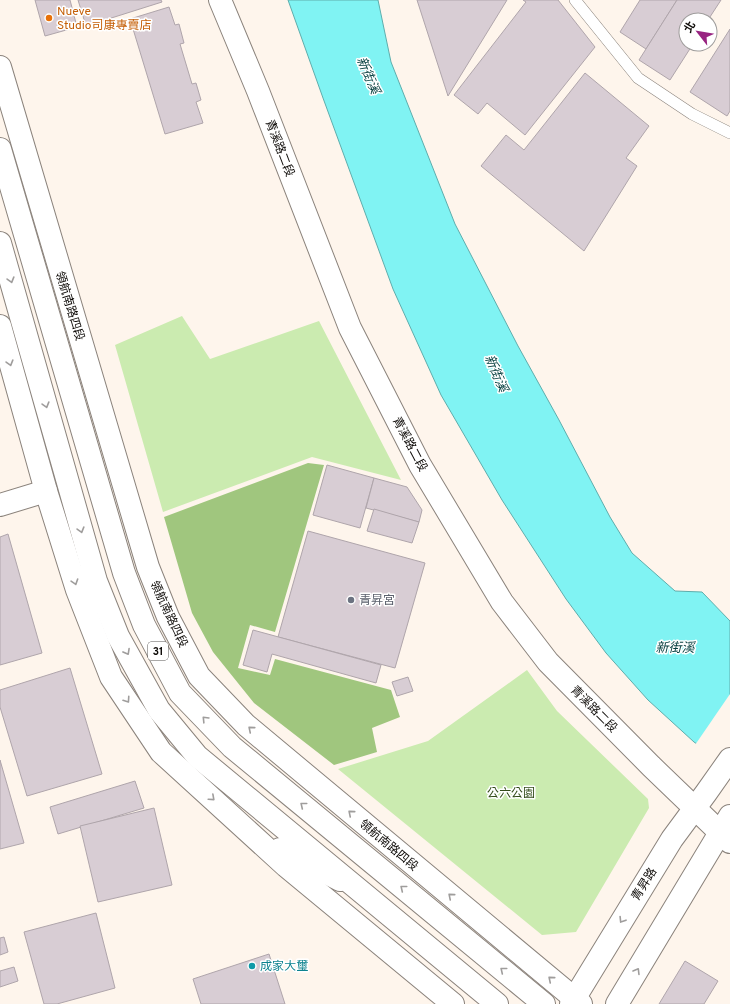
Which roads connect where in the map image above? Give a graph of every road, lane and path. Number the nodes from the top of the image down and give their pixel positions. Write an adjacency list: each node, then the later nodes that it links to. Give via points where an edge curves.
1 (220, 0): 11 (street, 青溪路二段, via 350,328 420,465 502,602 548,662 651,766)
2 (574, 0): 4 (lane, via 638,78 692,114)
3 (0, 67): 14 (street, 領航南路四段 / 31, one-way to 3, via 246,725 199,676 168,617 148,567)
4 (730, 133)
5 (0, 149): 17 (street, 領航南路四段 / 31, one-way to 5, via 232,748 180,693 144,624 124,573)
6 (0, 243): 13 (street, 31, one-way to 13, via 96,581 118,636 159,710 197,756)
7 (0, 326): 8 (street, one-way to 8)
8 (46, 491): 9 (street); 12 (street, one-way to 12, via 77,590 111,677 161,752)
9 (0, 505)
10 (726, 764): 11 (street, 青昇路)
11 (717, 824): 14 (street, 青昇路, one-way to 14, via 672,839); 18 (street, 青昇路, one-way to 11, via 697,872)
12 (255, 837): 13 (street); 15 (street, via 286,866)
13 (356, 888): 16 (street, 31)
14 (575, 1002)
15 (453, 1004)
16 (498, 1004)
17 (544, 1004)
18 (617, 1004)

